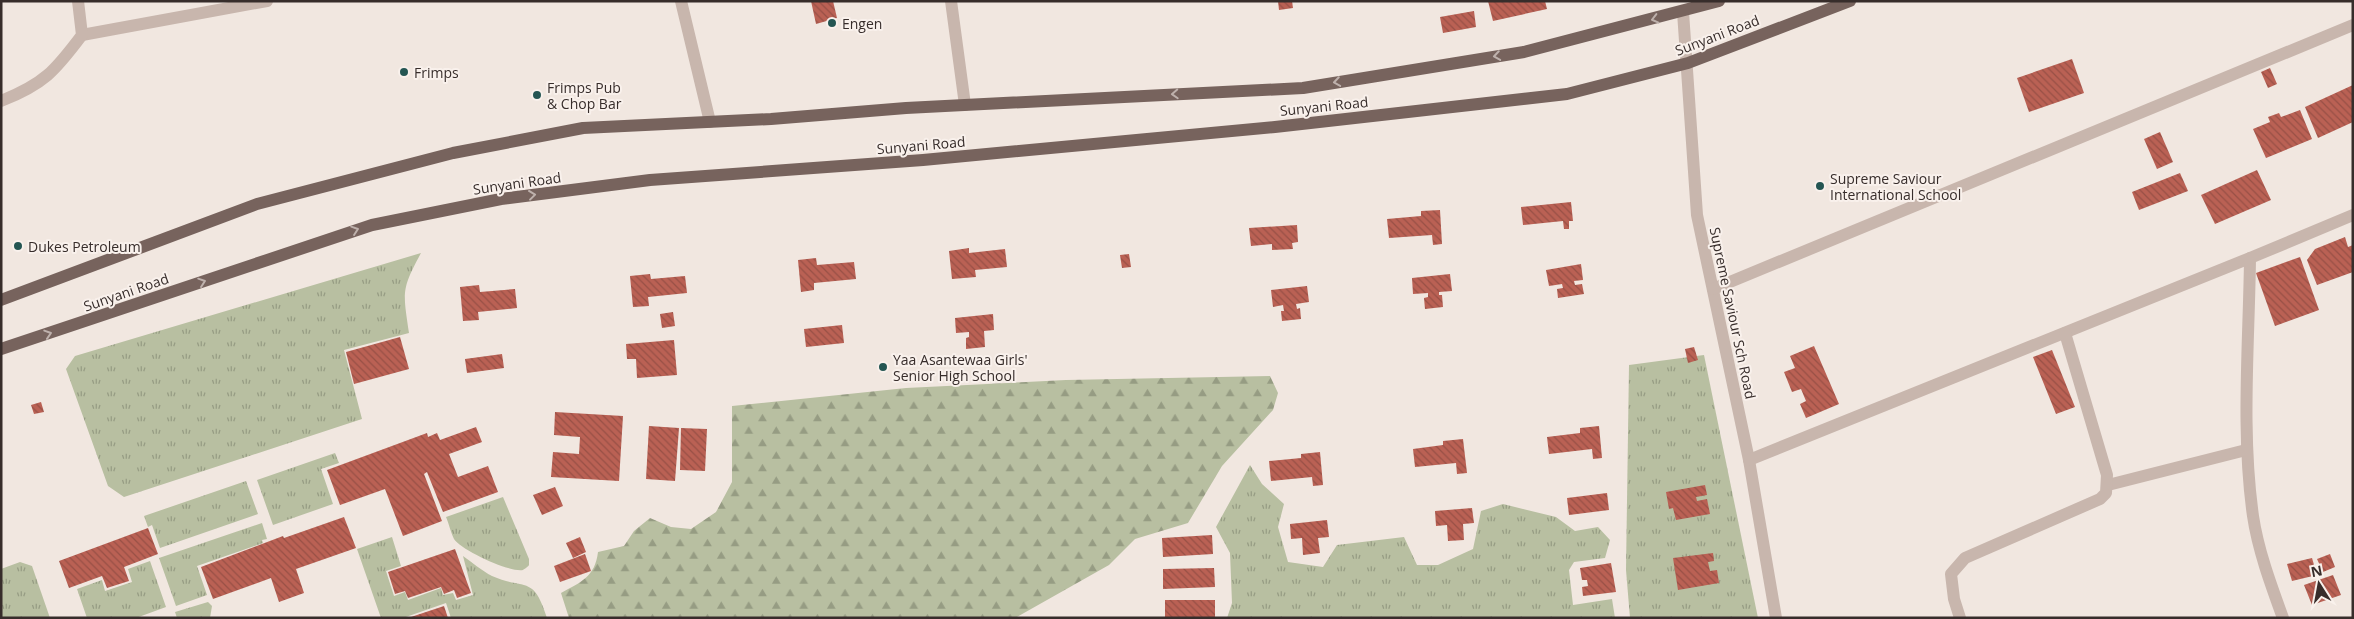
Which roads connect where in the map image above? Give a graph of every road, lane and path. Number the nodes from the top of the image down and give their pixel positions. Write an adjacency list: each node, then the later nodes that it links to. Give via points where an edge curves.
1 (78, 1): 9 (street)
2 (267, 1): 9 (street)
3 (681, 1): 13 (street)
4 (951, 1): 12 (street)
5 (1719, 1): 7 (main road, Sunyani Road)
6 (1850, 1): 10 (main road, Sunyani Road)
7 (1683, 12): 10 (street, Supreme Saviour Sch Road); 12 (main road, Sunyani Road, one-way to 12, via 1524,52 1303,88)
8 (2353, 25): 16 (street)
9 (82, 35): 11 (street, via 50,75 24,92)
10 (1688, 63): 16 (street, Supreme Saviour Sch Road, via 1695,196); 19 (main road, Sunyani Road, one-way to 10, via 372,225 501,199 650,180 933,159 1266,128 1567,94)
11 (1, 100)
12 (965, 105): 13 (main road, Sunyani Road)
13 (710, 122): 17 (main road, Sunyani Road, via 583,128 453,153 257,204)
14 (2353, 215): 15 (street)
15 (2250, 258): 18 (street); 20 (street)
16 (1713, 289): 21 (street, Supreme Saviour Sch Road)
17 (1, 300)
18 (2065, 333): 21 (street); 22 (street)
19 (1, 350)
20 (2246, 450): 22 (street); 25 (street, via 2254,518 2271,586)
21 (1750, 460): 23 (street, Supreme Saviour Sch Road)
22 (2108, 485): 24 (street, via 2100,499 1965,558 1951,574)
23 (1776, 618)
24 (1960, 618)
25 (2284, 618)

